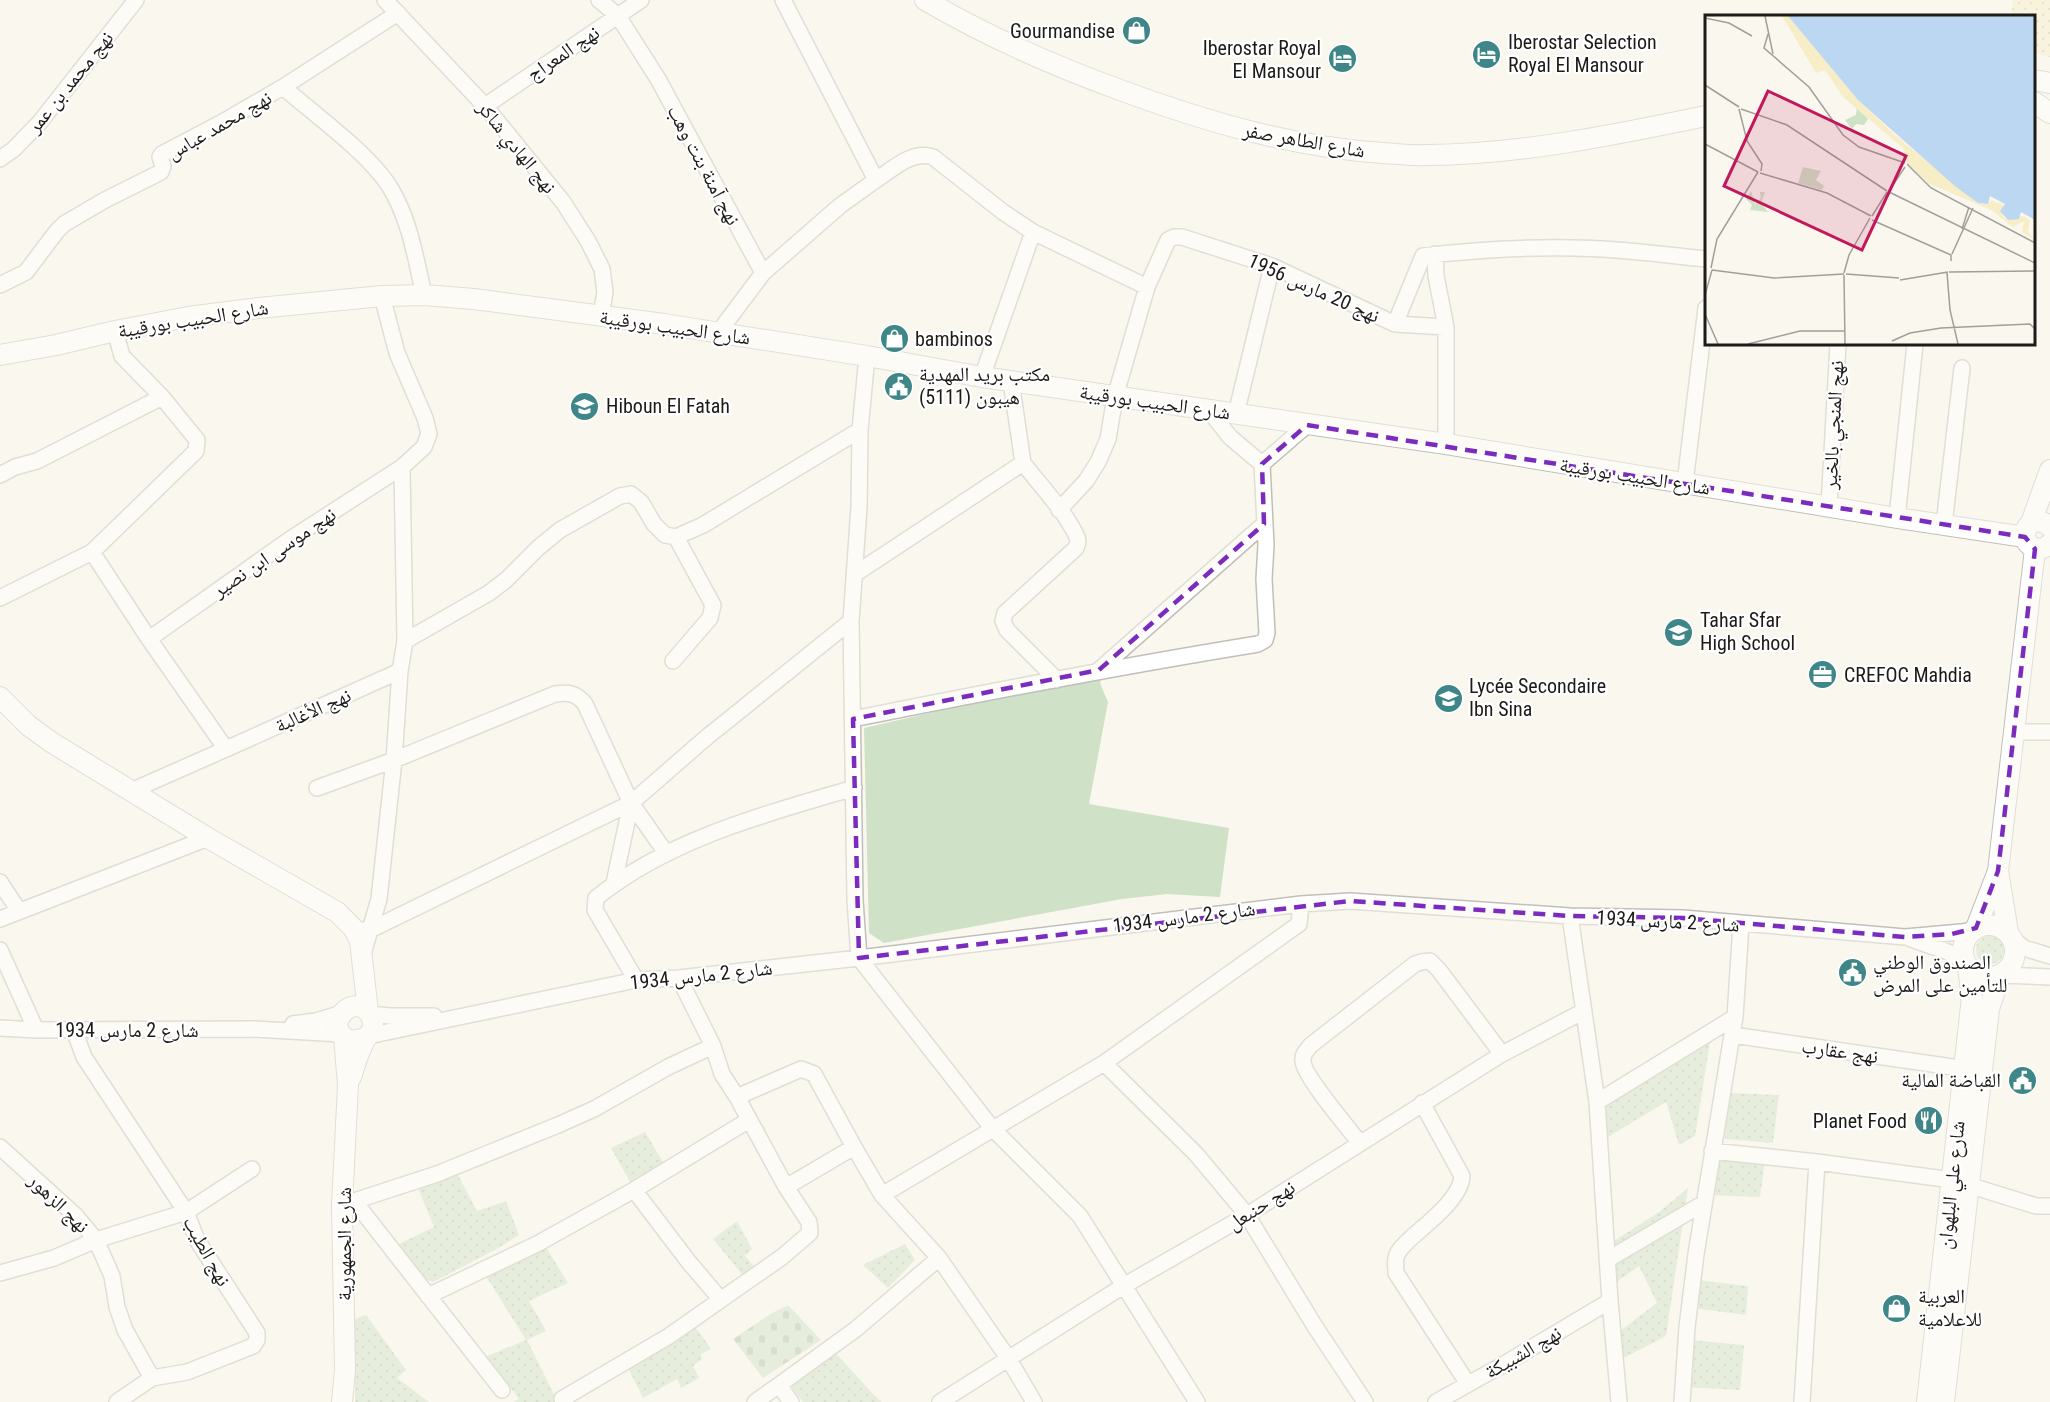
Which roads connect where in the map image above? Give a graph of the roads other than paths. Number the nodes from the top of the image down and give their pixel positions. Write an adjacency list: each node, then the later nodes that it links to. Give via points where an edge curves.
1 (136, 0): 16 (street, نهج محمد بن عمر, via 40,122)
2 (386, 0): 7 (street, نهج الهادي شاكر)
3 (599, 0): 8 (street, نهج آمنة بنت وهب)
4 (641, 0): 8 (street, نهج المعراج)
5 (783, 0): 17 (street)
6 (925, 0): 15 (main road, شارع الطاهر صفر, via 1030,55 1161,106 1265,135 1353,151 1427,156 1511,150 1578,142)
7 (398, 14): 11 (street, نهج محمد عباس); 13 (street, نهج الهادي شاكر)
8 (618, 16): 13 (street, نهج المعراج); 22 (street, نهج آمنة بنت وهب, via 658,80)
9 (2035, 80): 10 (main road)
10 (2050, 83)
11 (283, 87): 23 (street, نهج محمد عباس, via 162,154 161,172 64,224 26,272); 25 (street, via 358,151 391,189 410,238)
12 (2035, 103): 14 (main road)
13 (485, 106): 27 (street, نهج الهادي شاكر, via 563,202 588,241 602,269 605,292)
14 (2050, 113)
15 (1705, 117)
16 (0, 159)
17 (876, 180): 18 (street, via 914,156 924,154); 22 (street)
18 (1033, 232): 24 (street); 38 (street)
19 (1429, 255): 20 (street, via 1574,248); 28 (street); 30 (street)
20 (1705, 259)
21 (1272, 266): 24 (street, نهج 20 مارس 1956, via 1174,237 1168,240); 28 (street, نهج 20 مارس 1956); 43 (street)
22 (763, 273): 32 (street)
23 (0, 285)
24 (1147, 287): 41 (street, نهج 20 مارس 1956)
25 (424, 295): 26 (main road, شارع الحبيب بورقيبة); 27 (main road, شارع الحبيب بورقيبة)
26 (382, 296): 31 (main road, شارع الحبيب بورقيبة, via 188,317); 49 (street, نهج موسى ابن نصير, via 397,354 429,434 424,447)
27 (601, 316): 32 (main road, شارع الحبيب بورقيبة)
28 (1395, 324): 30 (street, نهج 20 مارس 1956)
29 (1705, 325): 52 (street)
30 (1446, 327): 46 (street)
31 (115, 331): 35 (main road, شارع الحبيب بورقيبة); 40 (street, via 122,356)
32 (718, 333): 36 (main road, شارع الحبيب بورقيبة)
33 (1838, 345): 53 (street, نهج المنجي بالخير)
34 (1915, 345): 55 (street)
35 (0, 355)
36 (867, 356): 38 (main road, شارع الحبيب بورقيبة); 45 (street)
37 (1962, 368): 57 (street)
38 (982, 377): 39 (main road, شارع الحبيب بورقيبة)
39 (1011, 381): 41 (main road, شارع الحبيب بورقيبة); 47 (street)
40 (162, 397): 51 (street, via 37,461); 60 (street, via 197,440 198,448)
41 (1115, 397): 42 (main road, شارع الحبيب بورقيبة); 54 (street, نهج 20 مارس 1956, via 1108,439 1098,462)
42 (1207, 408): 43 (main road, شارع الحبيب بورقيبة); 48 (street, via 1230,437)
43 (1236, 414): 44 (main road, شارع الحبيب بورقيبة)
44 (1307, 425): 46 (main road, شارع الحبيب بورقيبة); 48 (street)
45 (861, 430): 59 (street, via 703,525); 61 (street)
46 (1446, 444): 52 (main road, شارع الحبيب بورقيبة)
47 (1023, 463): 54 (street); 61 (street)
48 (1262, 464): 56 (street)
49 (402, 467): 64 (street, نهج موسى ابن نصير, via 289,540); 65 (street)
50 (2050, 470): 58 (main road)
51 (0, 475)
52 (1686, 483): 53 (main road, شارع الحبيب بورقيبة)
53 (1829, 507): 55 (main road, شارع الحبيب بورقيبة)
54 (1059, 510): 69 (street, via 1076,535 1076,548 1015,601 1003,621 1007,630)
55 (1897, 518): 57 (main road, شارع الحبيب بورقيبة)
56 (1264, 524): 67 (street); 67 (street, via 1265,640)
57 (1944, 525): 58 (main road, شارع الحبيب بورقيبة)
58 (2041, 532): 72 (main road)
59 (676, 537): 65 (street, via 664,535 631,494 620,496 560,530 489,593); 66 (street, via 713,605 710,618)
60 (92, 552): 62 (street); 64 (street)
61 (855, 574): 63 (street)
62 (0, 598)
63 (851, 621): 71 (street); 79 (street)
64 (149, 639): 74 (street)
65 (405, 641): 68 (street)
66 (672, 661)
67 (1099, 670): 69 (street)
68 (400, 671): 74 (street, نهج الأغالبة); 75 (street)
69 (1057, 680): 71 (street)
70 (0, 697): 78 (main road, via 51,742)
71 (853, 719): 77 (street)
72 (2013, 732): 73 (street); 82 (main road)
73 (2050, 732)
74 (226, 749): 78 (street, نهج الأغالبة)
75 (394, 760): 76 (street); 79 (street, via 555,694 569,692 585,704); 91 (street, via 379,899)
76 (317, 788)
77 (854, 788): 81 (street, via 777,810); 97 (street)
78 (131, 791): 80 (main road)
79 (631, 803): 81 (street); 84 (street); 91 (street)
80 (208, 838): 86 (street); 91 (main road)
81 (666, 853): 84 (street)
82 (1998, 871): 90 (main road); 92 (main road)
83 (0, 882): 86 (street)
84 (614, 883): 102 (street, via 596,898 595,910)
85 (1300, 904): 87 (street, شارع 2 مارس 1934, via 1350,901); 97 (street, شارع 2 مارس 1934); 117 (street, via 1299,924)
86 (19, 911): 88 (street)
87 (1569, 916): 89 (street, شارع 2 مارس 1934, via 1683,918); 104 (street)
88 (0, 919)
89 (1741, 924): 93 (street, شارع 2 مارس 1934); 107 (street)
90 (1974, 929): 92 (main road, via 1993,925); 93 (street, شارع 2 مارس 1934); 98 (main road, via 1963,945)
91 (362, 930): 95 (main road)
92 (2010, 935): 96 (street, via 2024,948); 99 (main road, via 2016,956)
93 (1905, 937): 98 (street, شارع 2 مارس 1934, via 1948,952)
94 (0, 950): 110 (street)
95 (363, 954): 103 (main road); 105 (main road)
96 (2050, 956)
97 (859, 957): 101 (street, شارع 2 مارس 1934); 124 (street)
98 (1967, 965): 99 (main road, via 1983,977); 118 (main road, شارع علي البلهوان, via 1972,998)
99 (2000, 975): 100 (street); 118 (main road, شارع علي البلهوان)
100 (2050, 977)
101 (680, 978): 102 (street, شارع 2 مارس 1934); 115 (street)
102 (636, 980): 106 (street, شارع 2 مارس 1934)
103 (344, 1011): 105 (main road, via 360,1007); 109 (street, شارع 2 مارس 1934, via 316,1021); 113 (main road, via 338,1023)
104 (1584, 1011): 116 (street, نهج حنبعل); 121 (street)
105 (369, 1013): 106 (street, شارع 2 مارس 1934); 114 (main road, via 373,1024)
106 (467, 1015): 114 (street, شارع 2 مارس 1934)
107 (1735, 1017): 112 (street); 121 (street)
108 (0, 1028): 110 (street, شارع 2 مارس 1934)
109 (254, 1029): 111 (street, شارع 2 مارس 1934); 113 (street, شارع 2 مارس 1934)
110 (36, 1030): 111 (street, شارع 2 مارس 1934)
111 (75, 1030): 138 (street, نهج الطيب, via 84,1057)
112 (1732, 1035): 118 (street, نهج عقارب); 128 (street)
113 (343, 1036): 114 (main road, via 357,1041); 119 (main road)
114 (367, 1037): 119 (main road)
115 (713, 1046): 120 (street, via 722,1074); 135 (street, via 558,1125 437,1174)
116 (1502, 1053): 122 (street, نهج حنبعل); 125 (street, via 1439,969 1430,961 1415,964 1304,1054 1302,1063 1306,1071)
117 (1104, 1064): 124 (street); 139 (street, via 1196,1155)
118 (1973, 1070): 131 (main road, شارع علي البلهوان)
119 (348, 1085): 135 (main road, شارع الجمهورية)
120 (737, 1097): 123 (street); 127 (street, via 801,1069 809,1071)
121 (1597, 1102): 142 (street)
122 (1422, 1103): 125 (street, نهج حنبعل); 150 (street, via 1462,1176 1448,1203 1400,1249 1395,1259 1396,1273)
123 (749, 1120): 132 (street); 133 (street)
124 (992, 1128): 134 (street); 144 (street, via 1080,1216)
125 (1360, 1143): 139 (street, نهج حنبعل)
126 (0, 1147): 140 (street, نهج الزهور, via 76,1216)
127 (854, 1147): 132 (street); 134 (street)
128 (1712, 1151): 129 (street); 136 (street)
129 (1817, 1162): 131 (street); 165 (street)
130 (252, 1169): 138 (street)
131 (1960, 1183): 137 (street, via 2036,1206); 166 (main road, شارع علي البلهوان); 167 (main road, شارع علي البلهوان)
132 (786, 1187): 146 (street, via 809,1222 810,1233)
133 (634, 1190): 145 (street, via 537,1244); 146 (street)
134 (882, 1195): 141 (street)
135 (348, 1203): 145 (street); 155 (main road, شارع الجمهورية)
136 (1704, 1203): 142 (street); 164 (street, via 1687,1327)
137 (2050, 1206)
138 (186, 1212): 140 (street); 149 (street, نهج الطيب, via 197,1240 257,1334 257,1341 187,1372)
139 (1247, 1215): 144 (street, نهج حنبعل); 161 (street)
140 (96, 1240): 143 (street, نهج الزهور, via 54,1258); 149 (street, via 112,1276 125,1330)
141 (939, 1258): 148 (street); 151 (street, via 856,1329)
142 (1607, 1260): 147 (street)
143 (0, 1273)
144 (1125, 1285): 148 (street, نهج حنبعل); 160 (street)
145 (428, 1296): 152 (street)
146 (721, 1300): 153 (street, via 669,1336)
147 (1610, 1301): 150 (street, نهج الشبيكة); 163 (street)
148 (1008, 1358): 158 (street, نهج حنبعل); 159 (street)
149 (152, 1378): 154 (street, نهج الطيب)
150 (1468, 1384): 162 (street, نهج الشبيكة)
151 (779, 1385): 156 (street); 157 (street)
152 (502, 1390)
153 (562, 1399)
154 (117, 1402)
155 (342, 1402)
156 (755, 1402)
157 (791, 1402)
158 (940, 1402)
159 (1034, 1402)
160 (1197, 1402)
161 (1365, 1402)
162 (1436, 1402)
163 (1619, 1402)
164 (1682, 1402)
165 (1802, 1402)
166 (1927, 1402)
167 (1944, 1402)

